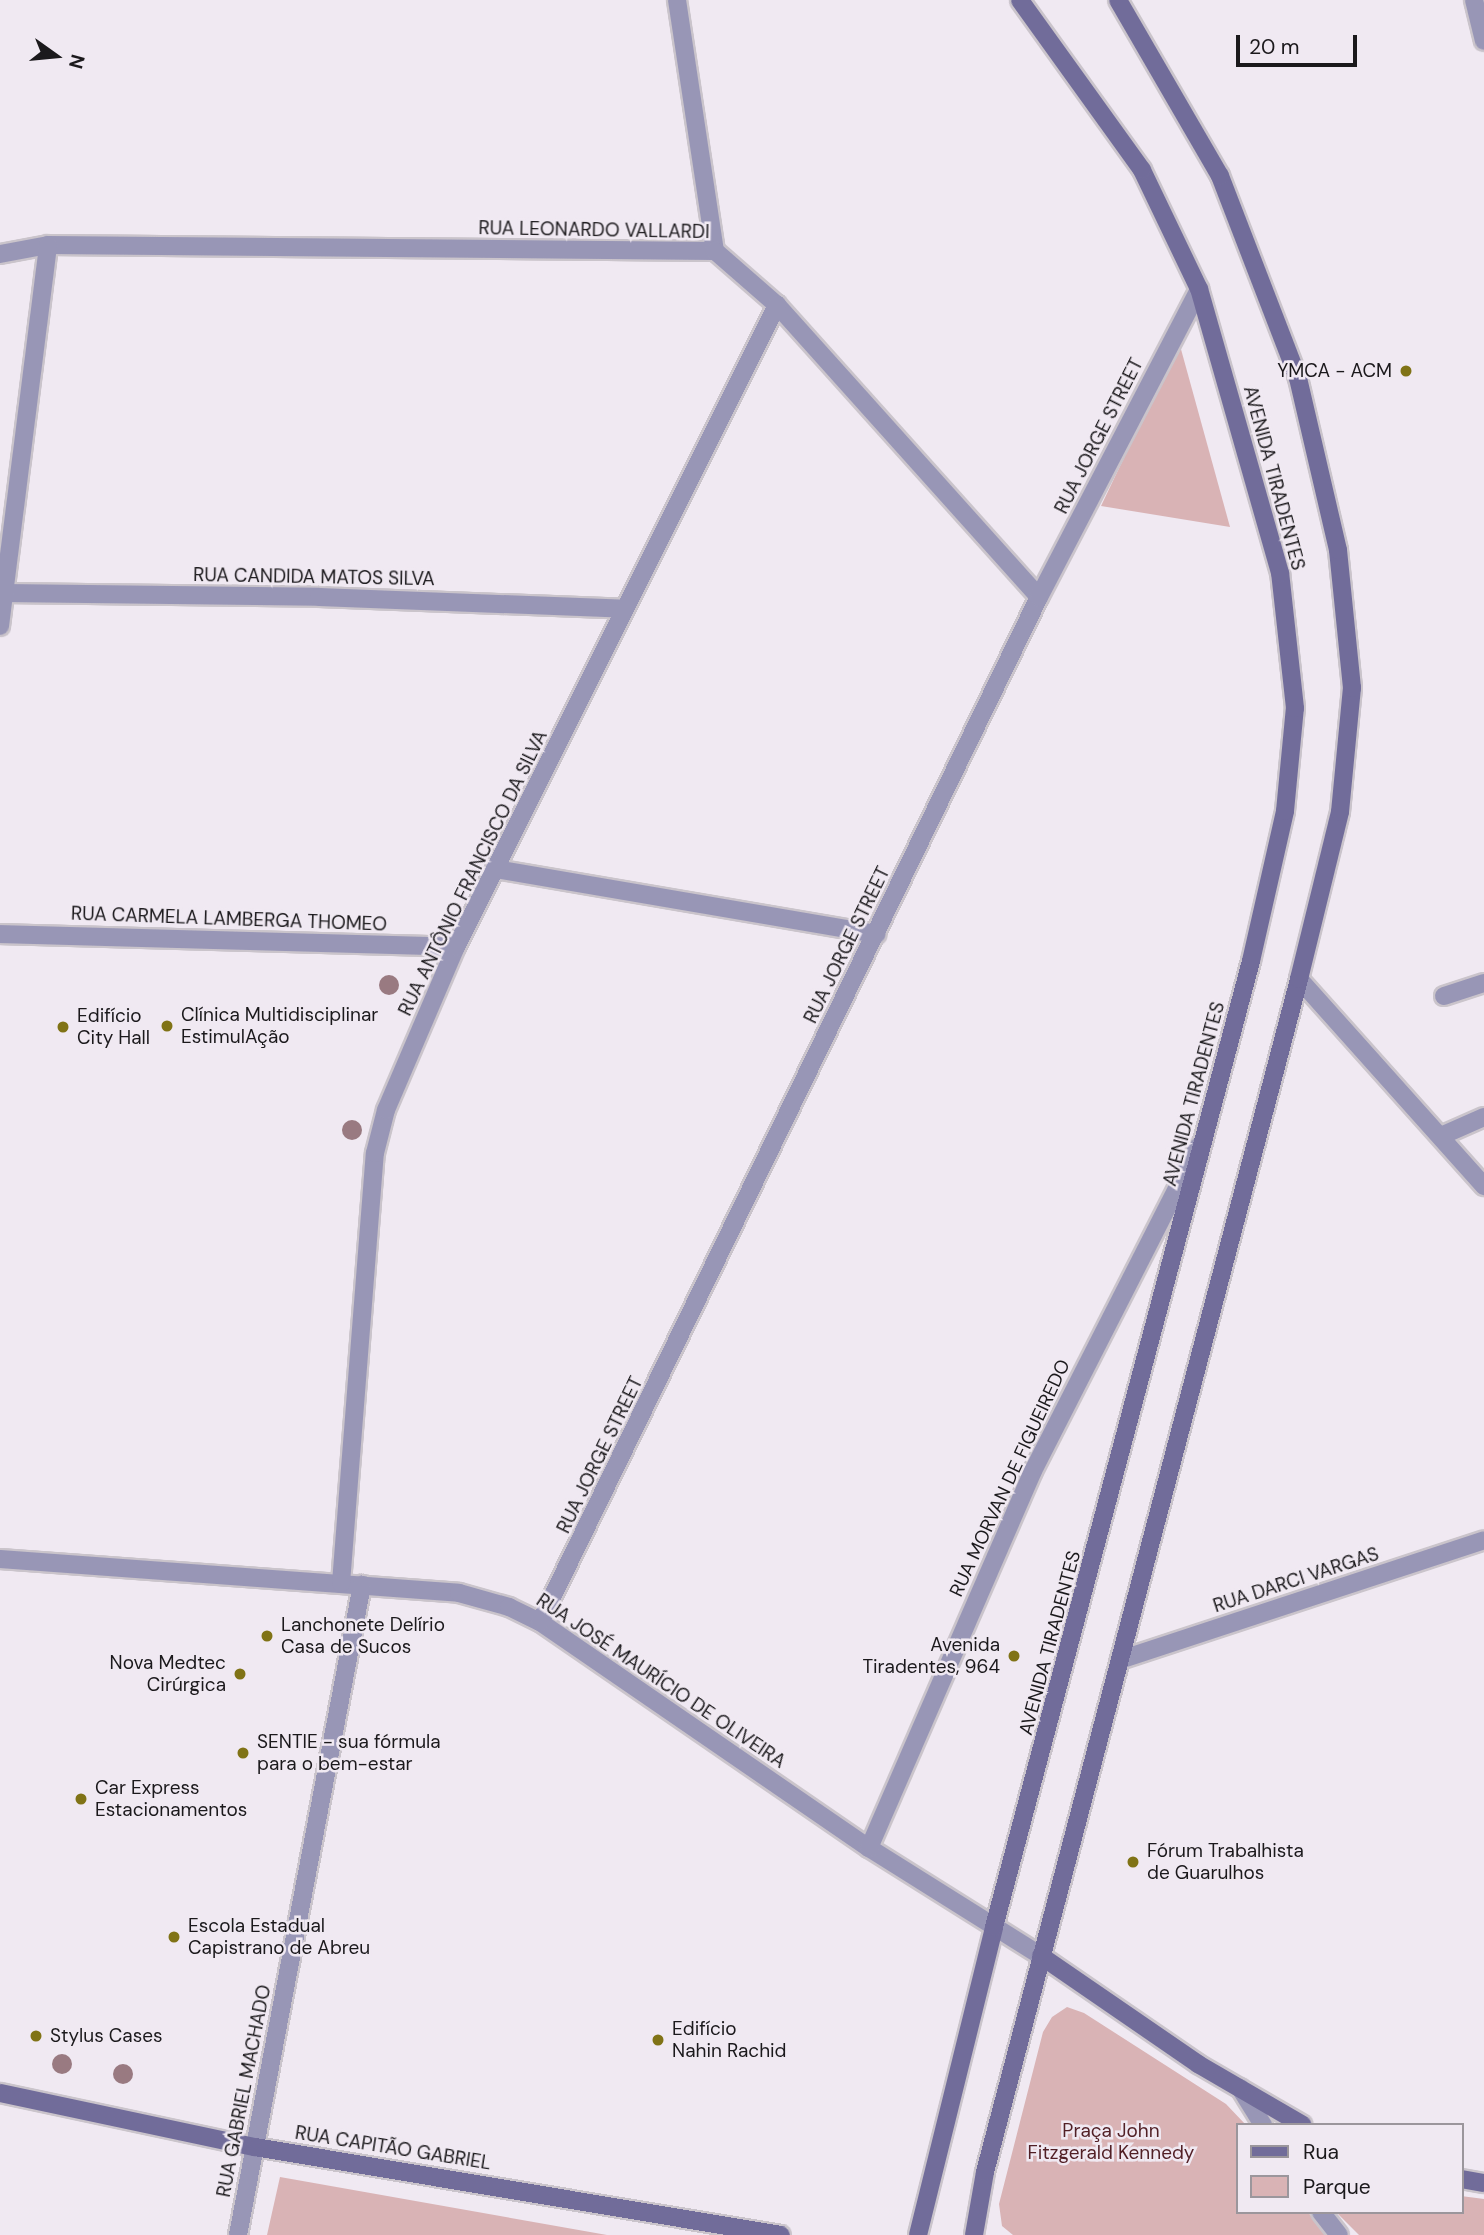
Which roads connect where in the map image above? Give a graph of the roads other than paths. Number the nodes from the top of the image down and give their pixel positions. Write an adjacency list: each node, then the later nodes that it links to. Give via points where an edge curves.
1 (677, 0): 7 (street)
2 (1020, 0): 9 (main road, AVENIDA TIRADENTES, via 1142,170)
3 (1118, 0): 19 (main road, via 1220,176 1298,378 1338,550 1352,688 1340,812)
4 (1474, 0): 5 (street)
5 (1484, 41)
6 (48, 245): 7 (street, RUA LEONARDO VALLARDI); 8 (street, RUA LEONARDO VALLARDI); 11 (street)
7 (715, 251): 10 (street, RUA LEONARDO VALLARDI)
8 (0, 254)
9 (1199, 289): 12 (street, RUA JORGE STREET); 23 (main road, AVENIDA TIRADENTES, via 1280,573 1295,708 1285,811)
10 (777, 305): 12 (street, RUA LEONARDO VALLARDI); 13 (street, RUA ANTÔNIO FRANCISCO DA SILVA)
11 (3, 593): 13 (street, RUA CANDIDA MATOS SILVA, via 319,597); 14 (street)
12 (1039, 597): 17 (street, RUA JORGE STREET)
13 (625, 609): 15 (street, RUA ANTÔNIO FRANCISCO DA SILVA)
14 (0, 626)
15 (495, 869): 17 (street); 18 (street, RUA ANTÔNIO FRANCISCO DA SILVA)
16 (0, 934): 18 (street, RUA CARMELA LAMBERGA THOMEO)
17 (876, 934): 30 (street, RUA JORGE STREET)
18 (456, 947): 28 (street, RUA ANTÔNIO FRANCISCO DA SILVA, via 386,1110 375,1153)
19 (1299, 979): 24 (street); 31 (main road)
20 (1484, 983): 21 (street)
21 (1444, 996)
22 (1484, 1117): 24 (street)
23 (1204, 1134): 32 (street, RUA MORVAN DE FIGUEIREDO, via 1033,1471); 33 (main road, AVENIDA TIRADENTES)
24 (1441, 1136): 25 (street)
25 (1484, 1186)
26 (1484, 1540): 31 (street, RUA DARCI VARGAS)
27 (0, 1559): 28 (street, RUA JOSÉ MAURÍCIO DE OLIVEIRA)
28 (341, 1583): 29 (street, RUA JOSÉ MAURÍCIO DE OLIVEIRA)
29 (362, 1585): 30 (street, RUA JOSÉ MAURÍCIO DE OLIVEIRA, via 459,1593 509,1607); 39 (street, RUA GABRIEL MACHADO)
30 (540, 1622): 32 (street, RUA JOSÉ MAURÍCIO DE OLIVEIRA)
31 (1120, 1660): 34 (main road)
32 (869, 1848): 33 (street, RUA JOSÉ MAURÍCIO DE OLIVEIRA)
33 (994, 1927): 34 (street, RUA JOSÉ MAURÍCIO DE OLIVEIRA); 45 (main road, AVENIDA TIRADENTES)
34 (1041, 1956): 35 (main road); 46 (main road, via 985,2172)
35 (1240, 2088): 37 (street); 38 (main road)
36 (0, 2093): 39 (main road, RUA CAPITÃO GABRIEL)
37 (1262, 2123)
38 (1300, 2123)
39 (256, 2147): 43 (street, RUA GABRIEL MACHADO); 44 (main road, RUA CAPITÃO GABRIEL)
40 (1463, 2179): 41 (main road)
41 (1484, 2183)
42 (1323, 2214): 47 (street)
43 (237, 2235)
44 (781, 2235)
45 (918, 2235)
46 (974, 2235)
47 (1339, 2235)

